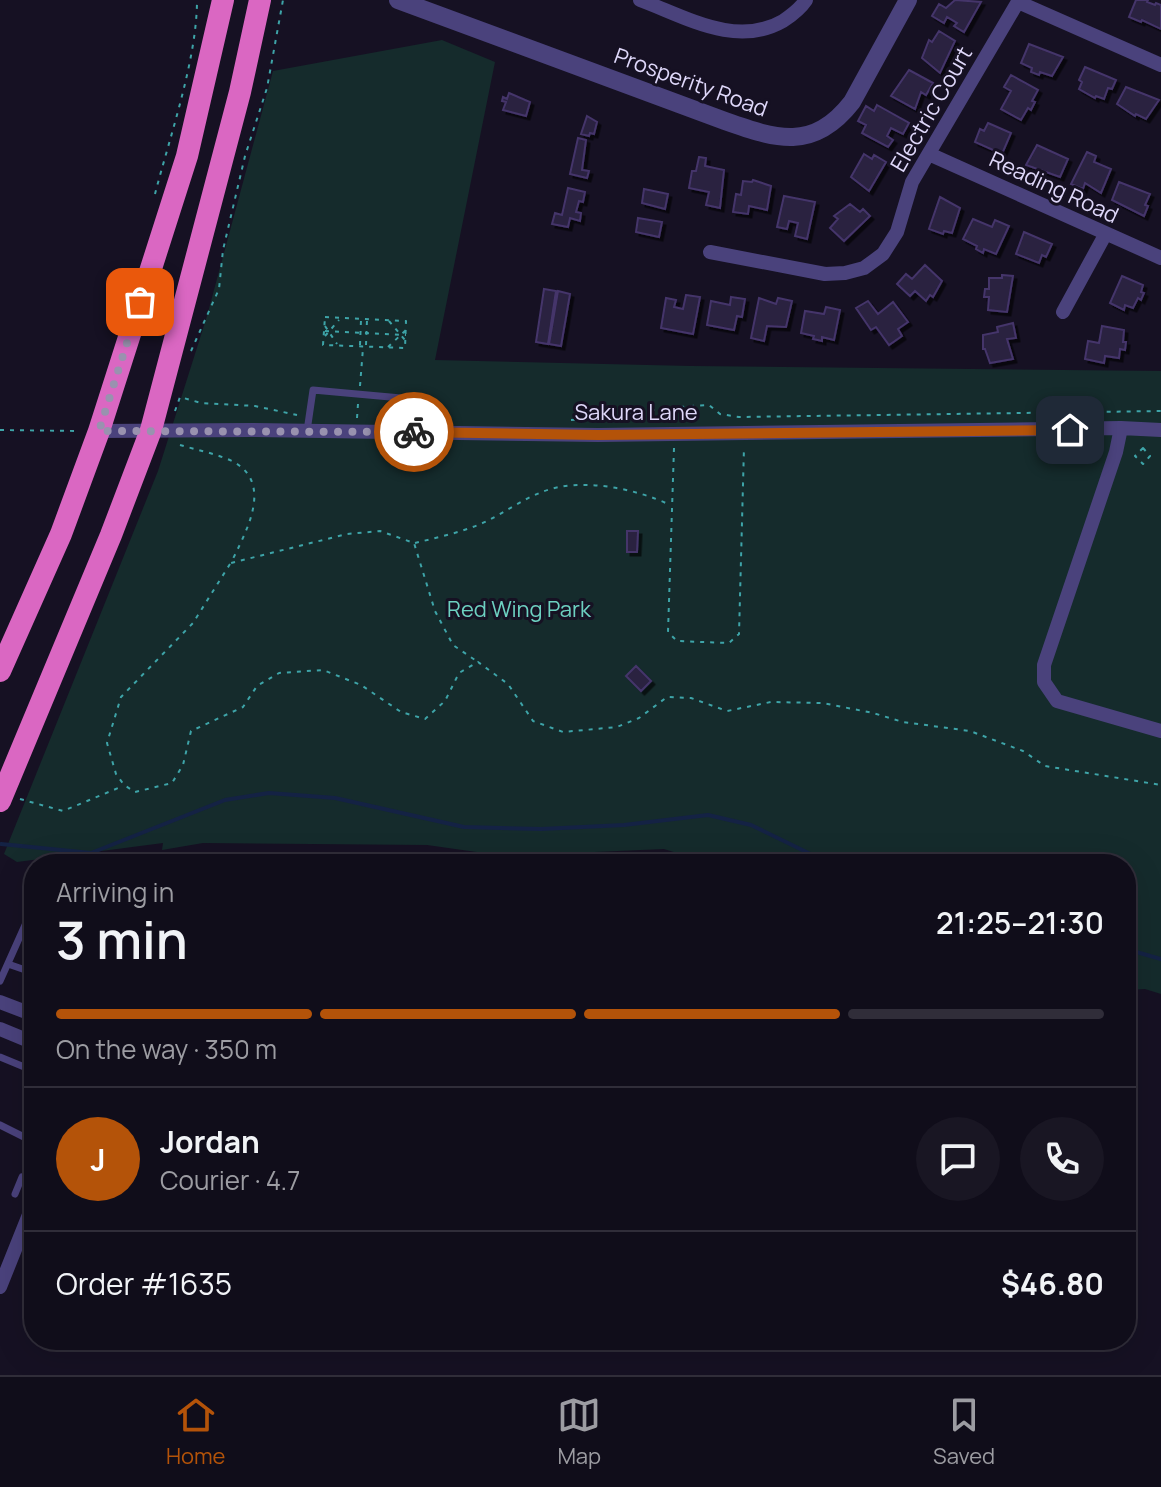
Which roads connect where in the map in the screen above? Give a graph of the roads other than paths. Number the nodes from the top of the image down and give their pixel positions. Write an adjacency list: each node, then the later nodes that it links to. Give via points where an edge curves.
1 (210, 0): 10 (highway, via 193,87)
2 (223, 0): 10 (highway)
3 (260, 0): 18 (highway)
4 (398, 0): 7 (street, Prosperity Road, via 787,139 811,133 843,114)
5 (640, 0): 6 (street, via 734,33 772,27)
6 (806, 0)
7 (908, 0)
8 (1019, 1): 9 (street); 11 (street, Electric Court)
9 (1161, 65)
10 (188, 148): 20 (highway)
11 (929, 154): 12 (street, Reading Road); 13 (street, Electric Court, via 912,182 897,232 883,254 864,268 825,274)
12 (1105, 235): 14 (street, Reading Road); 15 (street)
13 (710, 252)
14 (1161, 258)
15 (1063, 312)
16 (308, 425): 18 (street, Sakura Lane); 21 (street, Sakura Lane); 21 (lane, via 313,390 412,399)
17 (1121, 428): 19 (street, Sakura Lane); 21 (street, Sakura Lane); 23 (street, via 1044,665 1044,682 1057,701)
18 (160, 430): 20 (street, Sakura Lane); 24 (highway)
19 (1161, 430)
20 (92, 431): 22 (highway, via 61,534)
21 (410, 432)
22 (2, 660)
23 (1161, 731)
24 (1, 798)
25 (24, 928): 26 (lane)
26 (8, 964): 27 (lane); 28 (lane)
27 (24, 970)
28 (0, 981)
29 (0, 1002): 30 (street)
30 (24, 1011)
31 (0, 1029): 32 (street)
32 (24, 1039)
33 (0, 1057): 34 (lane)
34 (24, 1067)
35 (0, 1125): 36 (lane)
36 (24, 1137)
37 (24, 1178): 38 (lane)
38 (15, 1194)
39 (24, 1227): 40 (street)
40 (0, 1287)

